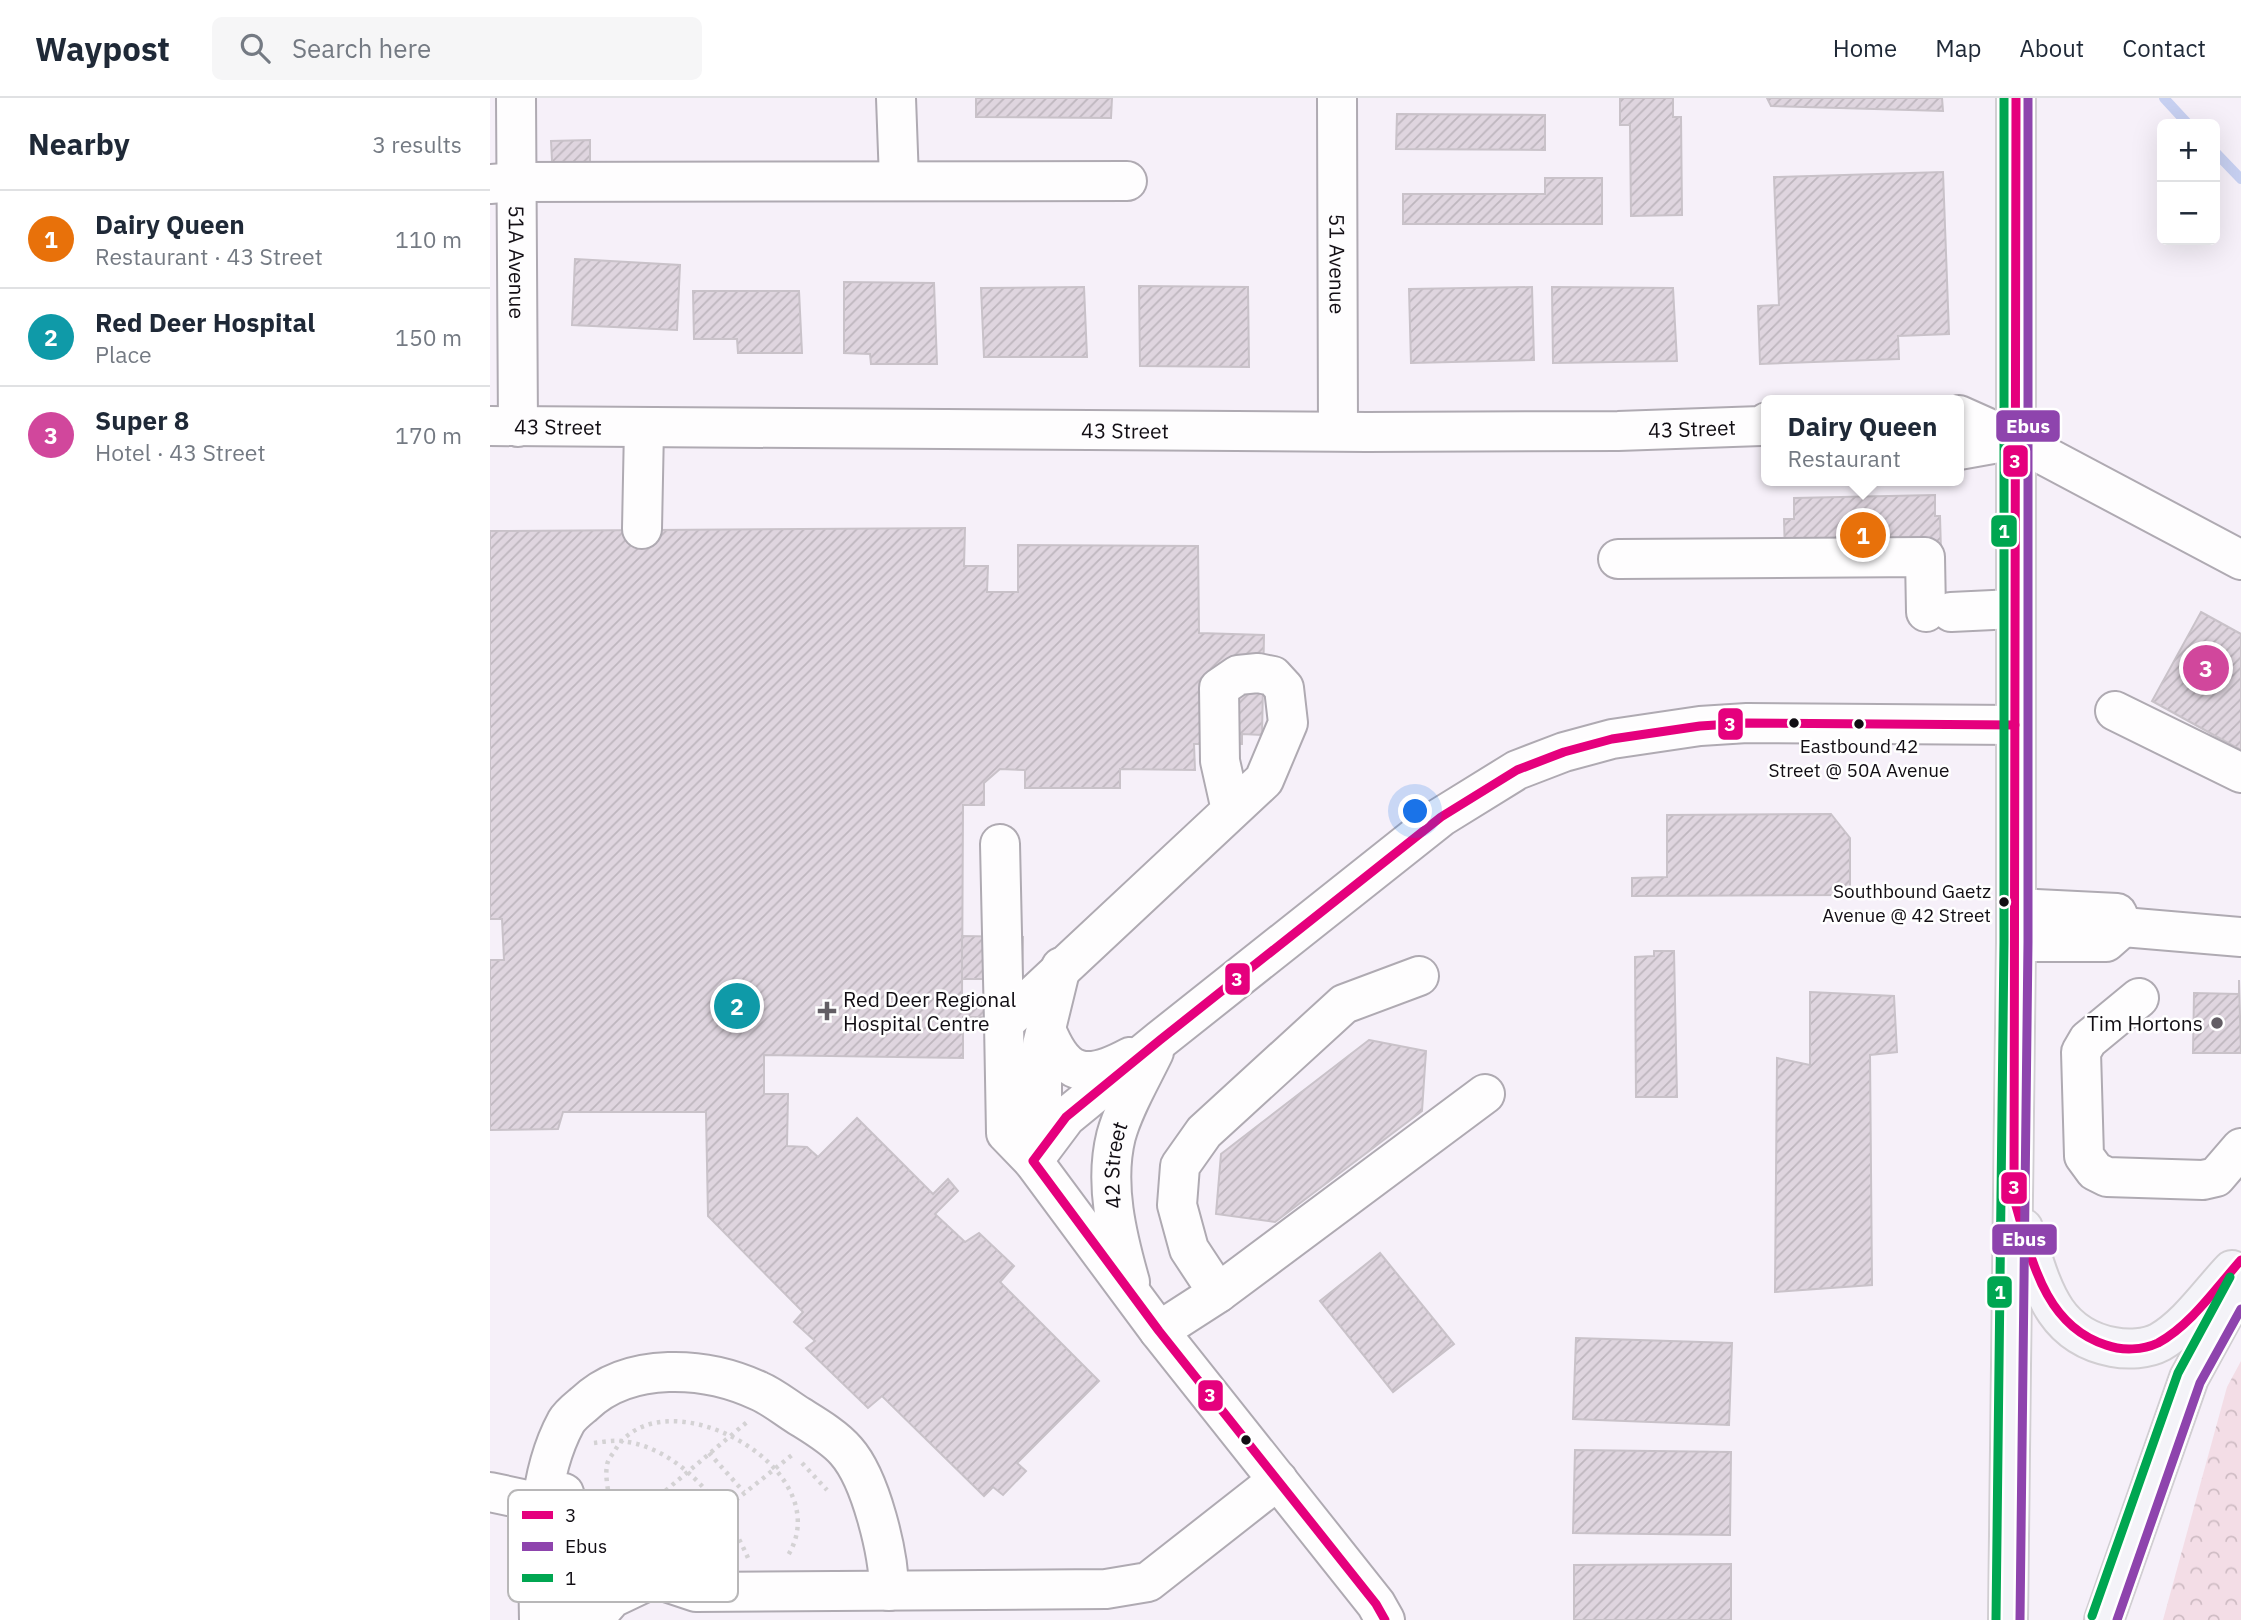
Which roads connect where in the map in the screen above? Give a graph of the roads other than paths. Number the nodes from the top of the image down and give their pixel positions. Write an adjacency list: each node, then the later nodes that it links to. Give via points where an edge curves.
1 (516, 98): 7 (street, 51A Avenue)
2 (896, 98): 5 (street)
3 (1337, 98): 12 (street, 51 Avenue)
4 (2016, 98): 13 (main road)
5 (899, 180): 6 (street); 7 (street)
6 (1127, 181)
7 (503, 183): 9 (street, 51A Avenue)
8 (1964, 417): 13 (street)
9 (504, 426): 11 (street, 43 Street)
10 (1761, 426): 12 (street, 43 Street)
11 (644, 428): 12 (street, 43 Street); 15 (street)
12 (1338, 431)
13 (2015, 440): 14 (street); 17 (street); 18 (main road)
14 (1964, 449)
15 (642, 529)
16 (1618, 559): 18 (street, via 1925,557 1939,612)
17 (2241, 560)
18 (2014, 609): 20 (main road)
19 (2115, 711): 21 (street)
20 (2015, 725): 24 (main road); 31 (street, 42 Street, via 1747,723 1650,731 1564,752 1517,770 1441,817)
21 (2241, 773)
22 (1231, 810): 26 (street)
23 (1000, 844): 29 (street)
24 (2016, 925): 25 (street, via 2118,914 2123,927); 35 (main road)
25 (2241, 937)
26 (1062, 966): 29 (street); 30 (street)
27 (1419, 976): 38 (street, via 1344,1004 1204,1132 1180,1166 1177,1205 1189,1249)
28 (2139, 998): 33 (street, via 2088,1040 2081,1052 2084,1156 2095,1171 2108,1177 2203,1180 2216,1177)
29 (1004, 1023): 34 (street, via 1006,1133)
30 (1046, 1029): 31 (street, via 1055,1053 1077,1070 1089,1071 1126,1059); 34 (street)
31 (1160, 1040): 34 (street, 42 Street, via 1066,1117); 39 (street, 42 Street, via 1124,1113 1112,1155 1112,1200)
32 (1485, 1094): 38 (street)
33 (2241, 1148)
34 (1033, 1161): 39 (street)
35 (2014, 1199): 36 (main road, via 2043,1290 2055,1312 2082,1339 2100,1345 2139,1348 2159,1342 2180,1326); 54 (main road)
36 (2241, 1260)
37 (2241, 1283): 55 (main road, via 2189,1378)
38 (1218, 1293): 40 (street)
39 (1135, 1297): 40 (street)
40 (1159, 1331): 41 (street)
41 (1278, 1480): 45 (street, via 1163,1572 1130,1587); 53 (street)
42 (560, 1490): 45 (street, via 569,1449 567,1420 599,1390 638,1375 707,1375 759,1391 847,1451 869,1493 889,1565)
43 (490, 1492): 44 (street)
44 (508, 1496)
45 (889, 1591): 46 (street)
46 (738, 1592)
47 (539, 1602): 50 (street)
48 (572, 1602): 51 (street)
49 (609, 1602): 52 (street)
50 (539, 1620)
51 (575, 1620)
52 (593, 1620)
53 (1385, 1620)
54 (2008, 1620)
55 (2104, 1620)

